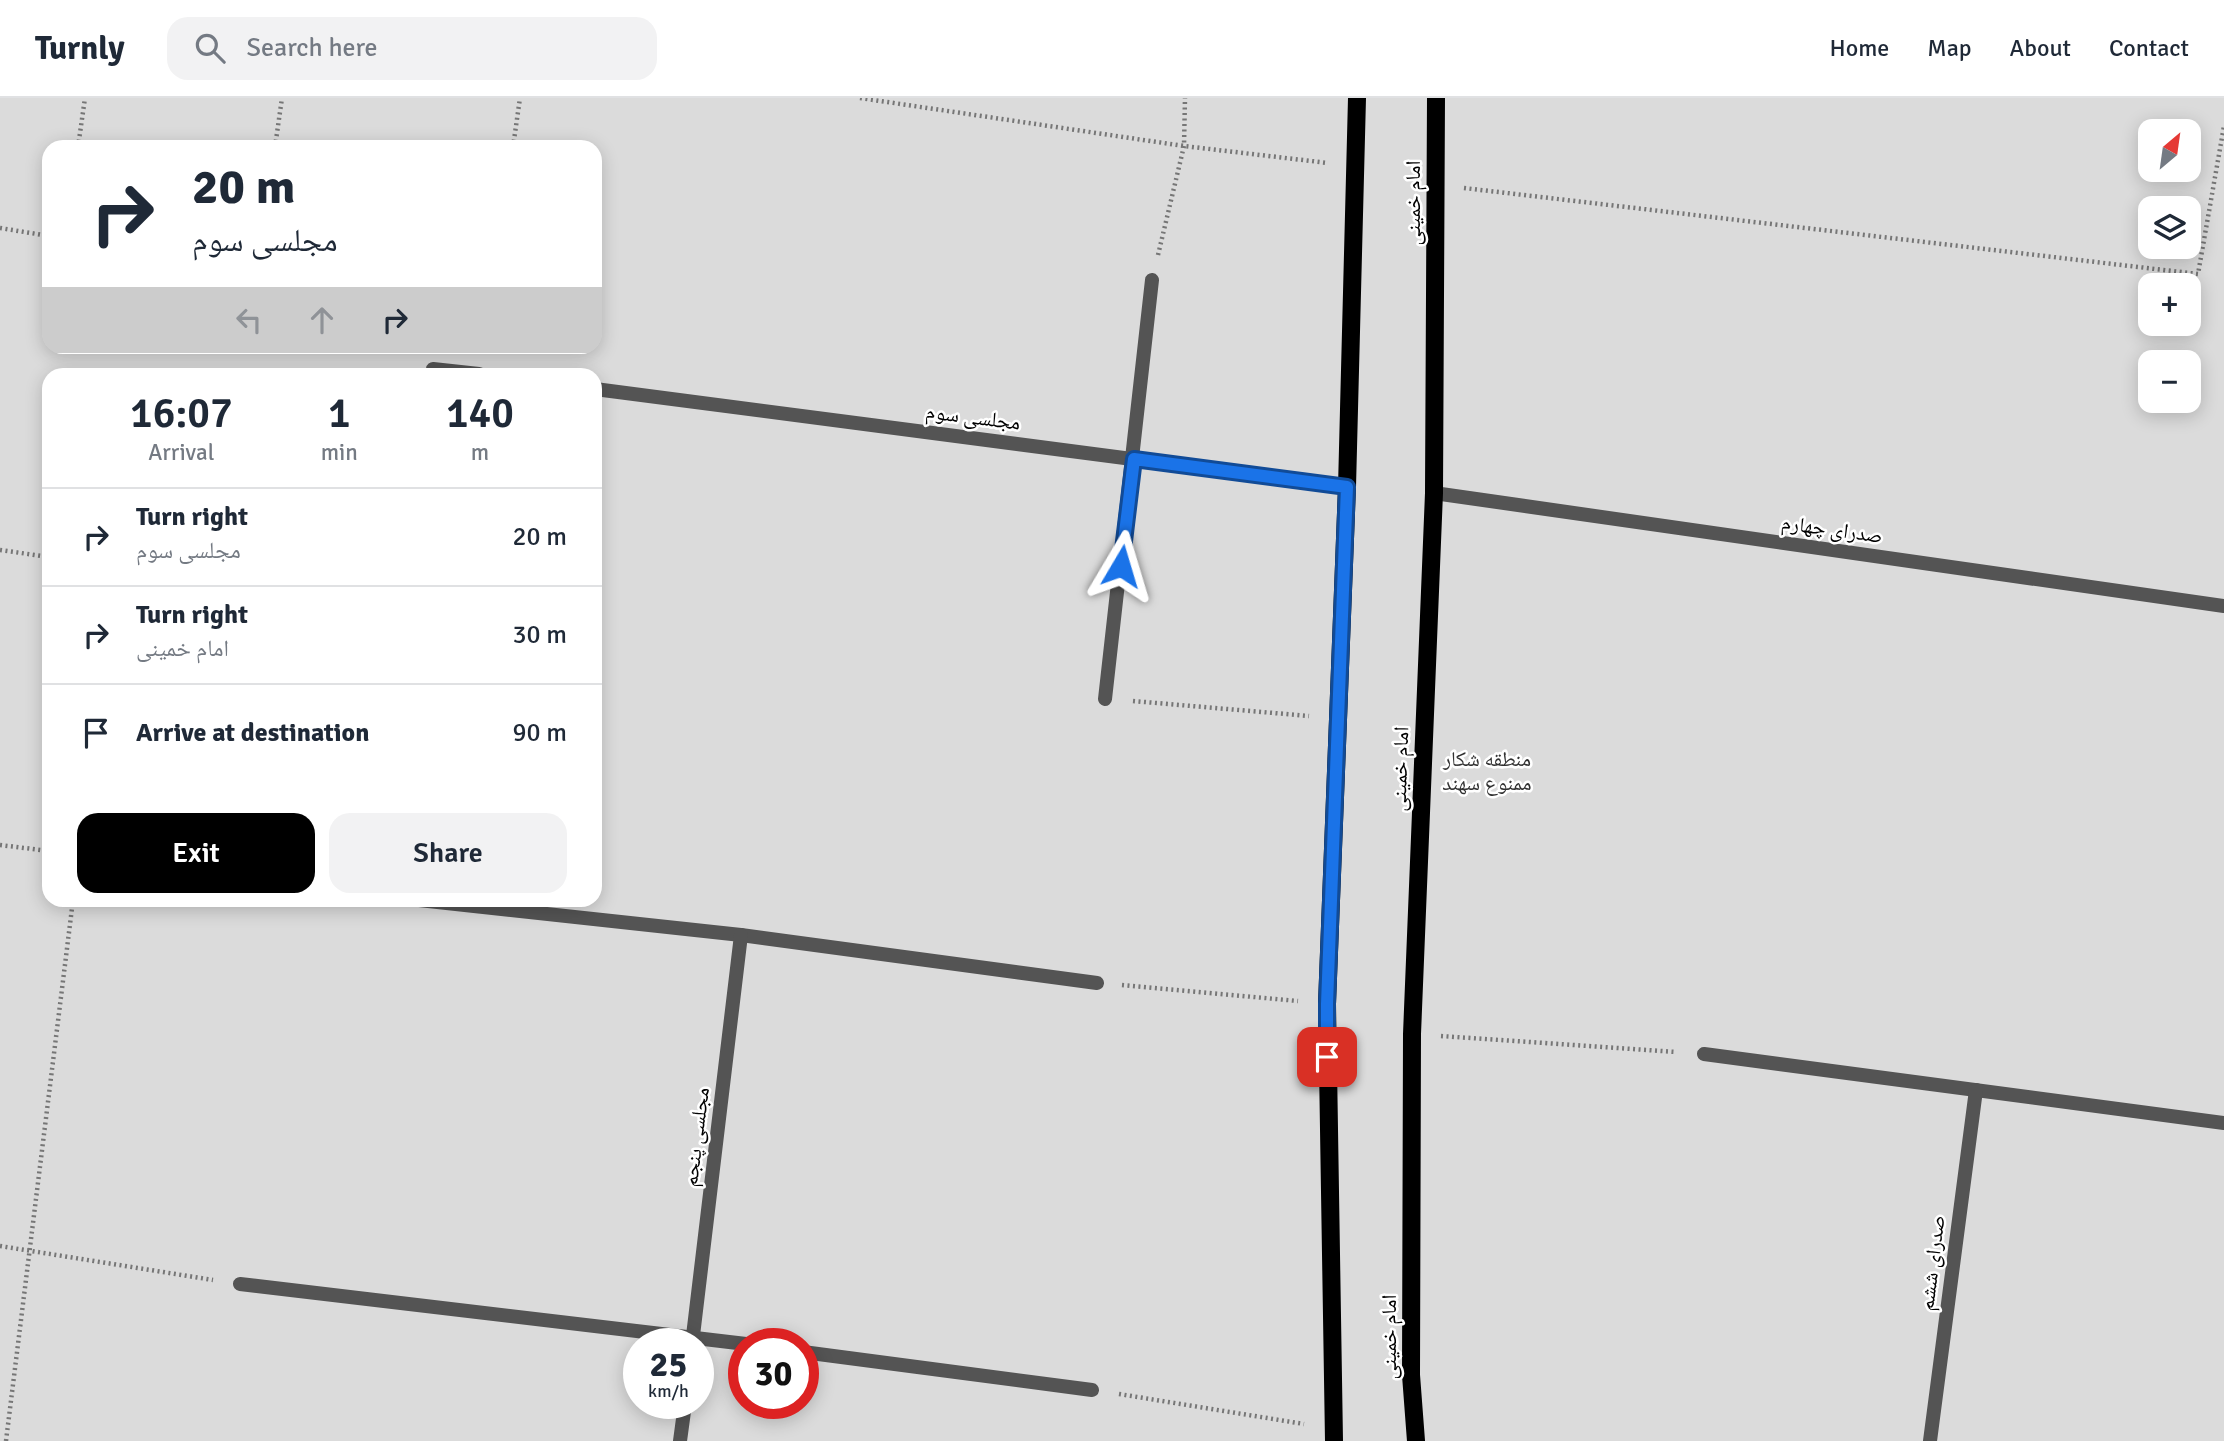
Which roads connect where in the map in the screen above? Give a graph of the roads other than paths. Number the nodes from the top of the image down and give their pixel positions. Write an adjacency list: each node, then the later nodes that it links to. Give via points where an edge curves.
1 (1357, 98): 6 (main road)
2 (1436, 98): 7 (main road, امام خمینی)
3 (1152, 280): 5 (street)
4 (602, 391): 5 (street, مجلسی سوم)
5 (1134, 459): 6 (street, مجلسی سوم); 9 (street)
6 (1347, 487): 22 (main road, via 1327,1004)
7 (1434, 493): 8 (street, صدرای چهارم); 24 (main road, امام خمینی, via 1412,1034 1411,1375)
8 (2224, 606)
9 (1105, 699)
10 (483, 907): 11 (street)
11 (741, 935): 12 (street); 17 (street, مجلسی پنجم)
12 (1097, 983)
13 (1704, 1054): 14 (street)
14 (1976, 1090): 15 (street); 25 (street, صدرای ششم)
15 (2224, 1123)
16 (240, 1284): 18 (street)
17 (693, 1328)
18 (623, 1331)
19 (819, 1354): 20 (street)
20 (1091, 1390)
21 (683, 1419): 23 (street)
22 (1333, 1435)
23 (680, 1441)
24 (1416, 1441)
25 (1930, 1441)

